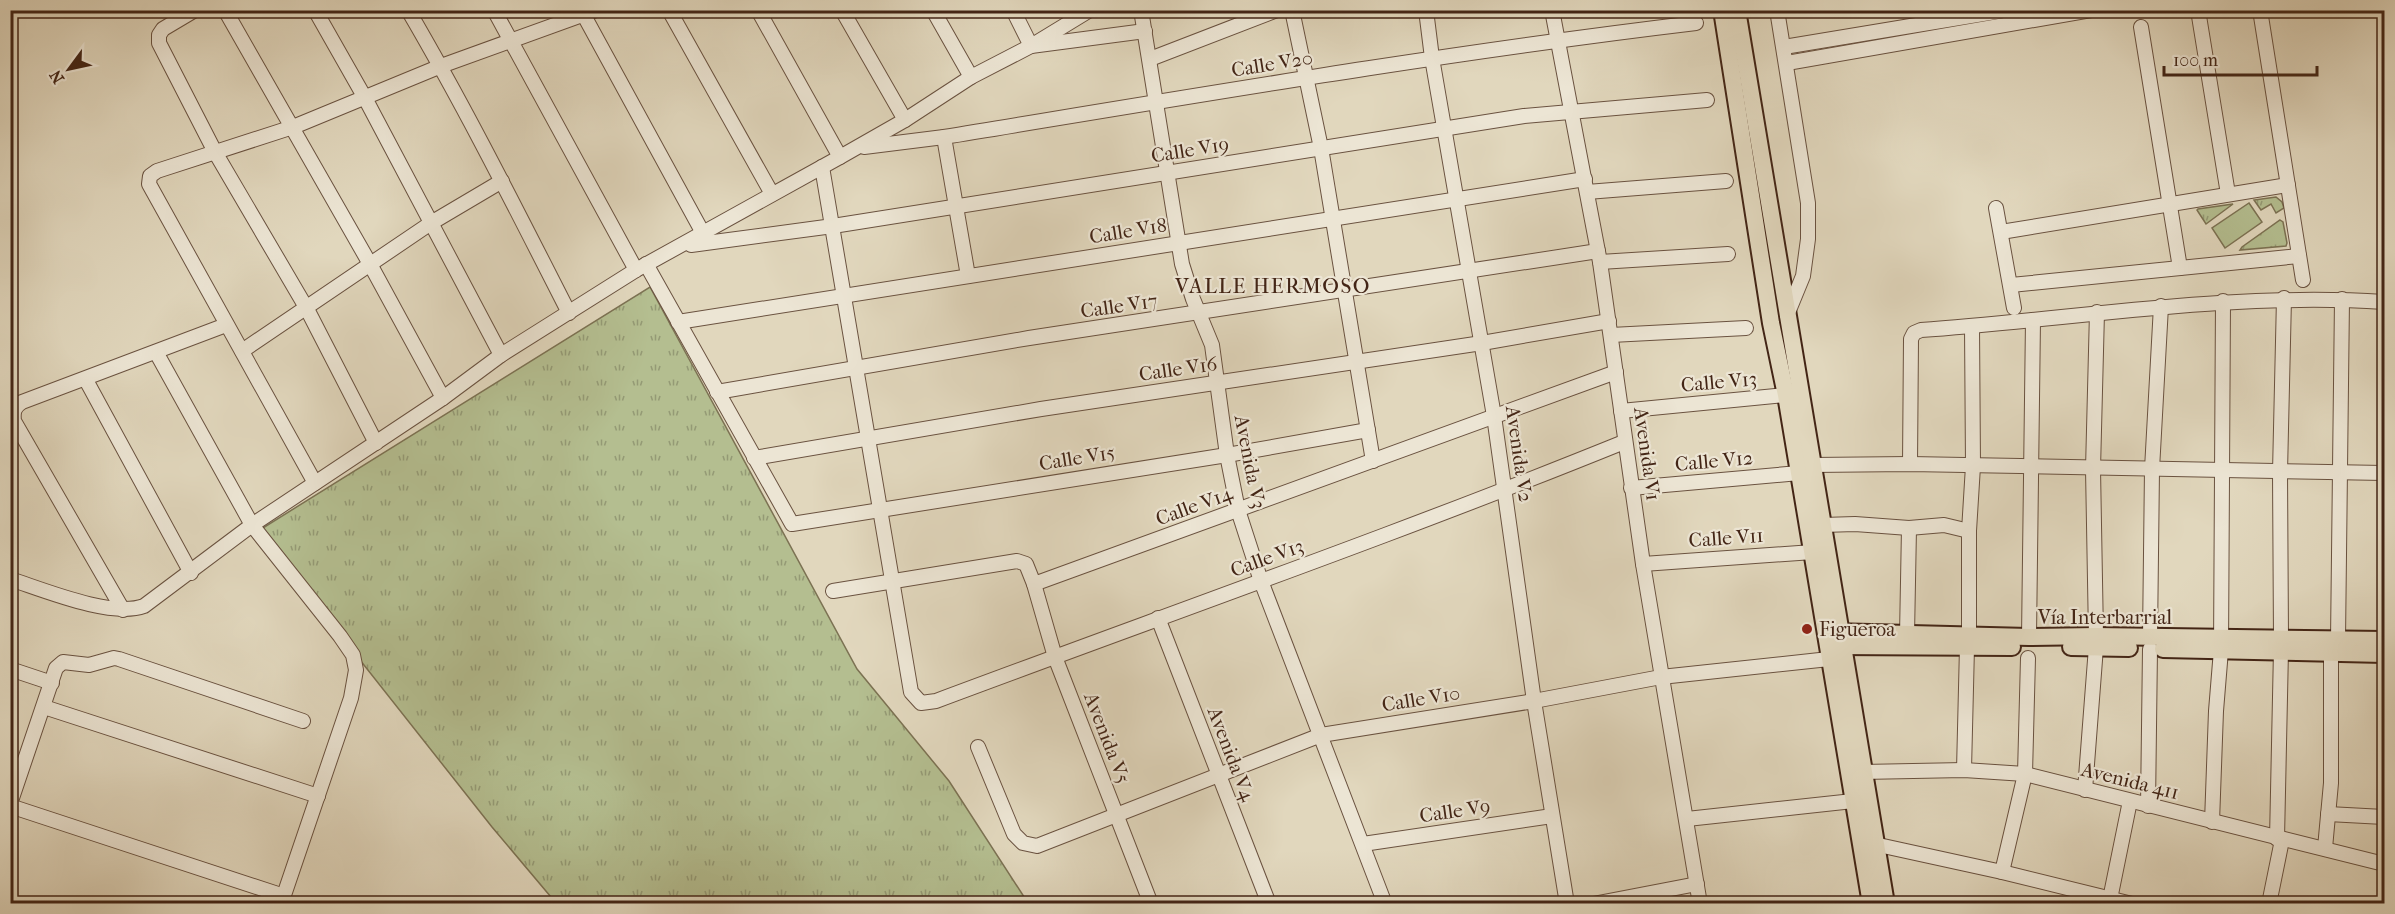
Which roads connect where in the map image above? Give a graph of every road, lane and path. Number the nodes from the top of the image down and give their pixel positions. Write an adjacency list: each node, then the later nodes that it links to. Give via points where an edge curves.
1 (195, 10): 48 (street, via 163,29 159,43)
2 (225, 10): 43 (street)
3 (315, 10): 38 (street)
4 (408, 10): 35 (street)
5 (494, 10): 29 (street)
6 (669, 10): 56 (street)
7 (758, 10): 49 (street)
8 (842, 10): 42 (street)
9 (933, 10): 36 (street)
10 (1013, 10): 30 (street)
11 (1090, 10): 30 (street)
12 (1141, 10): 27 (street, Avenida V3)
13 (1277, 10): 33 (street)
14 (1293, 10): 37 (street)
15 (1426, 10): 32 (street, Avenida V2)
16 (1552, 10): 28 (street, Avenida V1)
17 (1722, 10): 108 (main road)
18 (1737, 10): 91 (main road)
19 (1777, 10): 31 (street)
20 (2007, 10): 31 (street)
21 (2091, 10): 34 (street)
22 (2198, 10): 57 (street)
23 (2260, 10): 55 (street)
24 (587, 12): 29 (street); 66 (street)
25 (1696, 23): 28 (street, Calle V20)
26 (2141, 27): 59 (street)
27 (1145, 31): 30 (street); 33 (street, Avenida V3)
28 (1557, 39): 32 (street, Calle V20); 41 (street, Avenida V1)
29 (512, 42): 35 (street); 73 (street)
30 (1031, 46): 36 (street)
31 (1784, 47): 34 (street)
32 (1431, 58): 37 (street, Calle V20); 44 (street, Avenida V2)
33 (1150, 59): 40 (street, Avenida V3)
34 (1787, 63): 91 (street, via 1808,203 1808,238 1803,276)
35 (441, 66): 38 (street); 52 (street)
36 (971, 77): 42 (street)
37 (1308, 78): 40 (street, Calle V20); 47 (street)
38 (365, 98): 43 (street); 63 (street)
39 (1707, 100): 41 (street, Calle V19)
40 (1157, 102): 45 (street, Calle V20); 51 (street, Avenida V3)
41 (1572, 112): 44 (street, Calle V19); 54 (street, Avenida V1)
42 (905, 120): 46 (street)
43 (292, 127): 48 (street); 72 (street)
44 (1444, 129): 47 (street, Calle V19); 58 (street, Avenida V2)
45 (944, 137): 46 (street, Calle V20); 60 (street)
46 (856, 148): 49 (street)
47 (1321, 148): 51 (street, Calle V19); 62 (street)
48 (215, 152): 87 (street); 94 (street, via 157,171 150,176 149,184)
49 (840, 157): 50 (street)
50 (822, 167): 56 (street); 64 (street)
51 (1167, 173): 60 (street, Calle V19); 67 (street, Avenida V3)
52 (502, 181): 63 (street); 89 (street)
53 (1726, 181): 54 (street, Calle V18)
54 (1586, 185): 58 (street, Calle V18); 71 (street, Avenida V1)
55 (2288, 185): 57 (street); 70 (street)
56 (772, 194): 66 (street)
57 (2228, 194): 59 (street)
58 (1457, 200): 62 (street, Calle V18); 75 (street, Avenida V2)
59 (2170, 203): 65 (street); 74 (street)
60 (956, 206): 64 (street, Calle V19); 76 (street)
61 (1996, 208): 65 (street)
62 (1332, 219): 67 (street, Calle V18); 79 (street)
63 (431, 223): 72 (street); 101 (street)
64 (833, 226): 68 (street, Calle V19); 80 (street)
65 (2001, 232): 78 (street)
66 (704, 235): 68 (street)
67 (1179, 243): 76 (street, Calle V18); 90 (street, Avenida V3)
68 (680, 247): 73 (street)
69 (1728, 254): 71 (street, Calle V17)
70 (2299, 255): 74 (street); 77 (street)
71 (1599, 256): 75 (street, Calle V17); 96 (street, Avenida V1)
72 (370, 264): 87 (street); 109 (street)
73 (641, 267): 89 (street); 93 (street)
74 (2180, 268): 78 (street)
75 (1470, 272): 79 (street, Calle V17); 98 (street, Avenida V2)
76 (968, 276): 80 (street, Calle V18)
77 (2303, 280)
78 (2011, 285): 86 (street)
79 (1344, 291): 90 (street, Calle V17); 102 (street)
80 (844, 296): 93 (street, Calle V18); 103 (street)
81 (2284, 298): 82 (street); 83 (street); 126 (street)
82 (2342, 298): 84 (street); 127 (street)
83 (2223, 301): 85 (street); 125 (street)
84 (2385, 302)
85 (2161, 306): 88 (street); 124 (street)
86 (2014, 308)
87 (307, 309): 99 (street); 115 (street)
88 (2097, 312): 92 (street); 123 (street)
89 (568, 313): 101 (street)
90 (1199, 314): 103 (street, Calle V17); 106 (street, Avenida V3, via 1209,335)
91 (1787, 316): 122 (main road)
92 (2033, 320): 95 (street); 121 (street)
93 (678, 322): 107 (street)
94 (226, 325): 99 (street); 100 (street)
95 (1972, 326): 119 (street, via 1921,330 1911,339); 120 (street)
96 (1610, 328): 97 (street, Calle V16); 98 (street, Calle V16); 104 (street, Avenida V1)
97 (1746, 328)
98 (1482, 343): 102 (street, Calle V16); 111 (street, Avenida V2)
99 (242, 351): 129 (street)
100 (156, 352): 105 (street); 134 (street)
101 (501, 356): 109 (street)
102 (1356, 362): 106 (street, Calle V16); 112 (street)
103 (856, 368): 107 (street, Calle V17); 113 (street)
104 (1616, 372): 110 (street, Avenida V1); 111 (street, Calle V14)
105 (86, 380): 140 (street); 146 (street, via 22,402 13,413)
106 (1216, 383): 113 (street, Calle V16); 116 (street, Avenida V3)
107 (717, 392): 117 (street)
108 (1786, 395): 110 (street, Calle V13); 122 (main road)
109 (443, 398): 115 (street)
110 (1621, 411): 114 (street, Avenida V1)
111 (1494, 416): 118 (street, Calle V14); 131 (street, Avenida V2)
112 (1368, 430): 116 (street, Calle V15); 118 (street)
113 (868, 439): 117 (street, Calle V16); 132 (street)
114 (1624, 442): 130 (street, Avenida V1); 131 (street, Calle V13)
115 (376, 443): 129 (street)
116 (1227, 455): 132 (street, Calle V15); 133 (street, Avenida V3)
117 (754, 458): 132 (street, Calle V15, via 792,524)
118 (1373, 461): 133 (street, Calle V14)
119 (1910, 464): 120 (street, Calle V12); 122 (street, Calle V12)
120 (1973, 466): 121 (street, Calle V12); 137 (street)
121 (2032, 468): 123 (street, Calle V12); 149 (street)
122 (1806, 469): 130 (street, Calle V12); 135 (main road); 138 (main road)
123 (2093, 469): 124 (street, Calle V12); 152 (street)
124 (2152, 469): 125 (street, Calle V12); 154 (street)
125 (2221, 471): 126 (street, Calle V12); 155 (street)
126 (2280, 472): 127 (street, Calle V12); 156 (street)
127 (2342, 472): 128 (street, Calle V12); 157 (street)
128 (2385, 473)
129 (315, 483): 134 (street)
130 (1631, 488): 139 (street, Avenida V1)
131 (1505, 490): 142 (street, Calle V13); 164 (street, Avenida V2)
132 (881, 510): 143 (street)
133 (1239, 510): 142 (street, Avenida V3); 144 (street, Calle V14)
134 (252, 525): 140 (street); 174 (street, via 353,655 356,670 351,699)
135 (1823, 525): 136 (street); 153 (main road)
136 (1909, 528): 137 (street, via 1944,525); 148 (street)
137 (1969, 531): 151 (street)
138 (1813, 552): 139 (street, Calle V11); 153 (main road)
139 (1642, 564): 162 (street, Avenida V1)
140 (190, 573): 146 (street, via 144,606)
141 (10, 579): 146 (street, via 70,599)
142 (1261, 581): 147 (street, Calle V13); 167 (street, Avenida V3)
143 (893, 582): 144 (street, via 1017,561 1029,568); 145 (street); 159 (street, Calle V13, via 911,692 921,703)
144 (1034, 584): 159 (street, Avenida V5)
145 (833, 591)
146 (123, 610)
147 (1158, 618): 159 (street, Calle V13); 172 (street, Avenida V4)
148 (1907, 635): 151 (main road, Vía Interbarrial); 153 (main road, Vía Interbarrial)
149 (2029, 637): 151 (main road, Vía Interbarrial); 152 (main road, Vía Interbarrial)
150 (2385, 640): 157 (main road, Vía Interbarrial)
151 (1968, 641): 152 (main road, Vía Interbarrial); 153 (main road, Vía Interbarrial); 169 (street)
152 (2096, 641): 154 (main road, Vía Interbarrial); 173 (street)
153 (1833, 643): 162 (street, Calle V10); 170 (main road); 175 (main road)
154 (2150, 643): 155 (main road, Vía Interbarrial); 178 (street)
155 (2221, 644): 156 (main road, Vía Interbarrial); 184 (street)
156 (2281, 644): 157 (main road, Vía Interbarrial); 185 (street)
157 (2334, 646): 158 (main road, Vía Interbarrial); 179 (street)
158 (2385, 654)
159 (1055, 657): 180 (street, Avenida V5)
160 (2028, 658): 171 (street)
161 (10, 669): 163 (street)
162 (1661, 677): 164 (street, Calle V10); 183 (street, Avenida V1)
163 (51, 683): 165 (street); 166 (street, via 56,668 63,662 89,665 114,658)
164 (1534, 701): 167 (street, Calle V10); 181 (street, Avenida V2)
165 (44, 707): 174 (street); 177 (street)
166 (303, 721)
167 (1321, 735): 172 (street, Calle V10); 186 (street, Avenida V3)
168 (978, 747): 180 (street, Calle V10, via 1014,834 1023,843 1037,846)
169 (1964, 770): 170 (street, Avenida 411); 171 (street, Avenida 411)
170 (1862, 772): 187 (main road)
171 (2025, 774): 173 (street, Avenida 411); 190 (street)
172 (1219, 775): 180 (street, Calle V10); 195 (street, Avenida V4)
173 (2085, 790): 176 (street, Avenida 411)
174 (318, 796): 192 (street)
175 (1853, 801): 183 (street); 200 (main road)
176 (2130, 801): 178 (street, Avenida 411); 193 (street)
177 (10, 805): 192 (street)
178 (2148, 806): 184 (street, Avenida 411)
179 (2328, 814): 182 (street); 188 (street)
180 (1116, 815): 194 (street, Avenida V5)
181 (1552, 816): 186 (street, Calle V9); 197 (street, Avenida V2)
182 (2385, 817)
183 (1687, 819): 191 (street, Avenida V1)
184 (2212, 822): 185 (street, Avenida 411)
185 (2279, 839): 188 (street, Avenida 411); 203 (street)
186 (1363, 844): 196 (street, Avenida V3)
187 (1874, 844): 190 (street); 201 (main road)
188 (2325, 849): 189 (street, Avenida 411)
189 (2385, 864)
190 (2002, 872): 193 (street)
191 (1697, 884): 198 (street); 199 (street, Avenida V1)
192 (282, 900)
193 (2110, 901): 202 (street)
194 (1151, 903)
195 (1269, 903)
196 (1385, 903)
197 (1567, 903)
198 (1593, 903)
199 (1701, 903)
200 (1871, 903)
201 (1886, 903)
202 (2132, 903)
203 (2269, 903)

